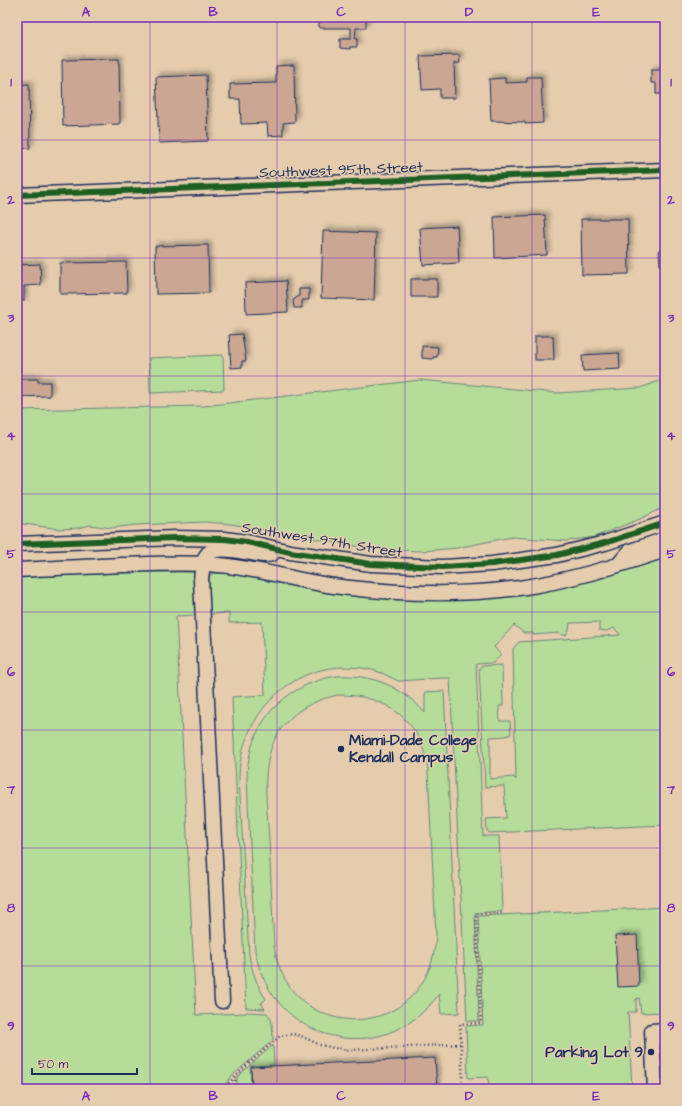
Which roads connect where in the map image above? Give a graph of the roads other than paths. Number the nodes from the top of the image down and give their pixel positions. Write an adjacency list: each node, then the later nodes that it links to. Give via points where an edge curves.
1 (665, 170): 2 (street, Southwest 95th Street)
2 (17, 195)
3 (665, 523): 7 (street, Southwest 97th Street, via 605,543 557,555 443,568 388,565)
4 (665, 537): 9 (street, via 630,551)
5 (17, 544): 7 (street, Southwest 97th Street, via 202,538 247,542)
6 (665, 550): 9 (street)
7 (290, 552): 8 (street, via 264,555 214,550 207,554)
8 (203, 564): 9 (street, via 235,567 339,586 414,593 518,588); 10 (street); 11 (street, via 201,594)
9 (618, 565)
10 (17, 570)
11 (222, 1001)
12 (659, 1030): 13 (street)
13 (655, 1089)

